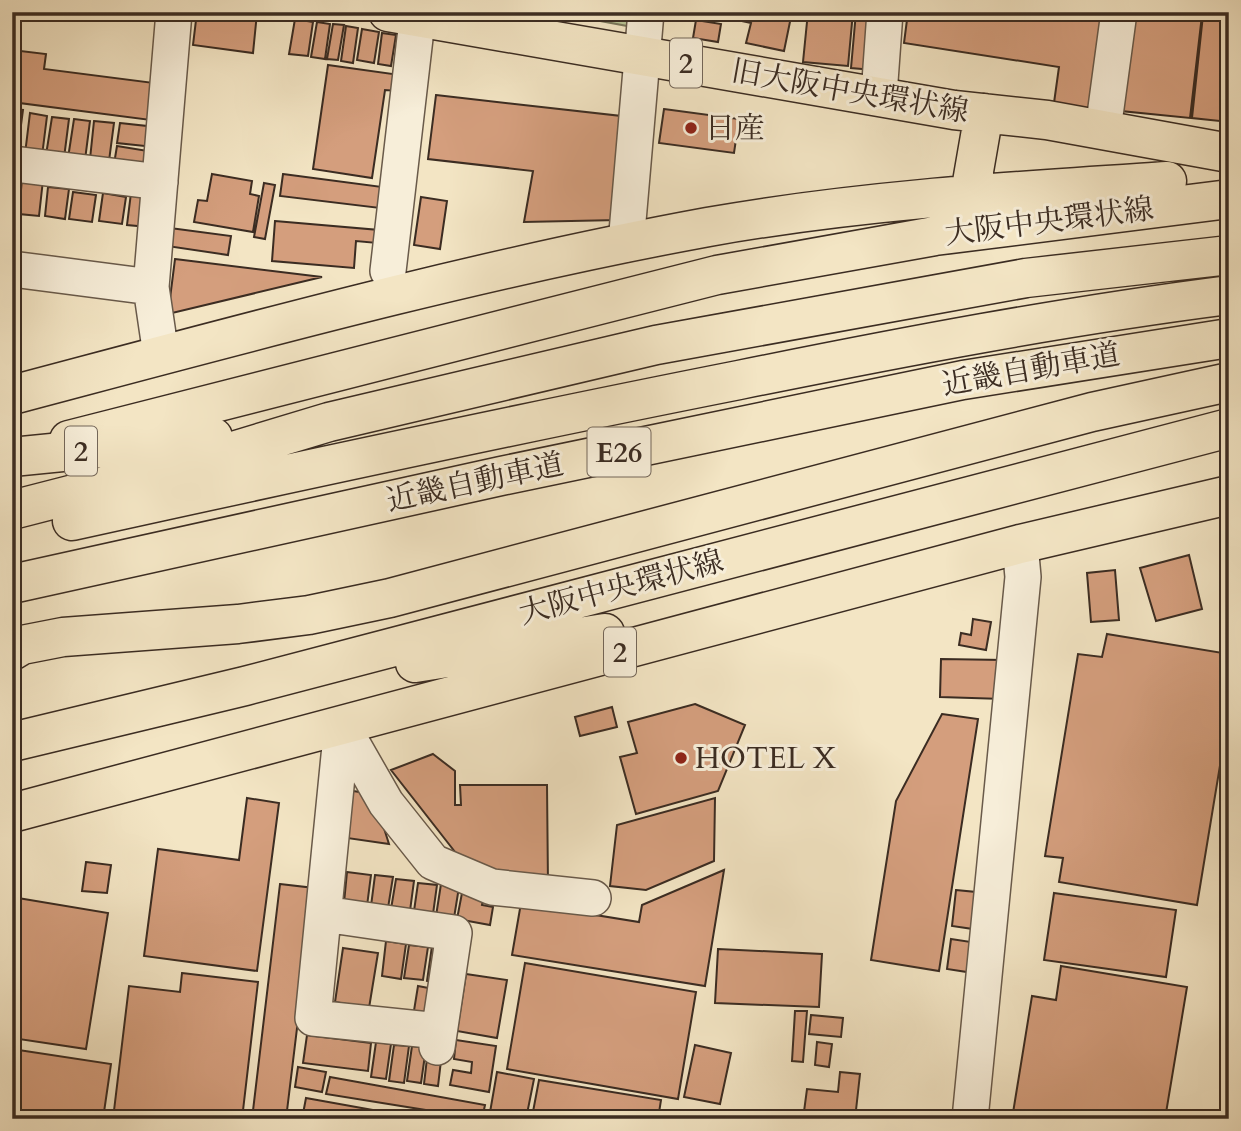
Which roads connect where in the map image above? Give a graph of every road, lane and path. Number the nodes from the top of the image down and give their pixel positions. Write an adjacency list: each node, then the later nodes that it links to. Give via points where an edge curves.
1 (174, 12): 13 (street)
2 (646, 12): 6 (street)
3 (885, 12): 7 (street)
4 (1119, 12): 9 (street)
5 (408, 14): 6 (main road, 旧大阪中央環状線 / 2); 19 (street)
6 (641, 56): 7 (main road, 旧大阪中央環状線 / 2); 16 (street)
7 (879, 95): 8 (main road, 旧大阪中央環状線 / 2)
8 (984, 113): 9 (main road, 旧大阪中央環状線 / 2); 14 (main road)
9 (1103, 130): 10 (main road, 旧大阪中央環状線 / 2)
10 (1229, 153)
11 (22, 166): 13 (street)
12 (1229, 180): 14 (main road, 2)
13 (160, 182): 20 (street)
14 (970, 194): 16 (main road, 2, via 709,227)
15 (1229, 199): 28 (main road, 大阪中央環状線 / 2, via 934,236 717,275)
16 (626, 244): 23 (main road, 2)
17 (1229, 255): 26 (main road, via 1026,278 670,343)
18 (12, 269): 20 (street)
19 (388, 271)
20 (151, 287): 23 (street)
21 (1229, 295): 31 (main road, 近畿自動車道 / E26, via 952,337 492,429)
22 (1229, 338): 33 (main road, 近畿自動車道 / E26, via 963,380)
23 (161, 355): 25 (main road, 2)
24 (1229, 382): 35 (main road, via 1066,419 390,598 238,624 63,637)
25 (12, 395)
26 (329, 422): 28 (main road, 2, via 149,445); 30 (main road, 2)
27 (1229, 428): 36 (main road, 大阪中央環状線 / 2)
28 (12, 456)
29 (1229, 495): 32 (main road, 2)
30 (12, 510)
31 (12, 534)
32 (1020, 544): 34 (main road, 2); 42 (street, via 1023,577)
33 (12, 584)
34 (831, 597): 36 (main road, via 516,649); 37 (main road, 2)
35 (12, 650)
36 (245, 686): 38 (main road, 大阪中央環状線 / 2)
37 (342, 726): 39 (main road, 2); 40 (street, via 386,803 433,862 492,887); 41 (street)
38 (12, 742)
39 (12, 813)
40 (593, 898)
41 (324, 914): 41 (street, via 313,1018 438,1039 454,933)
42 (970, 1119)

